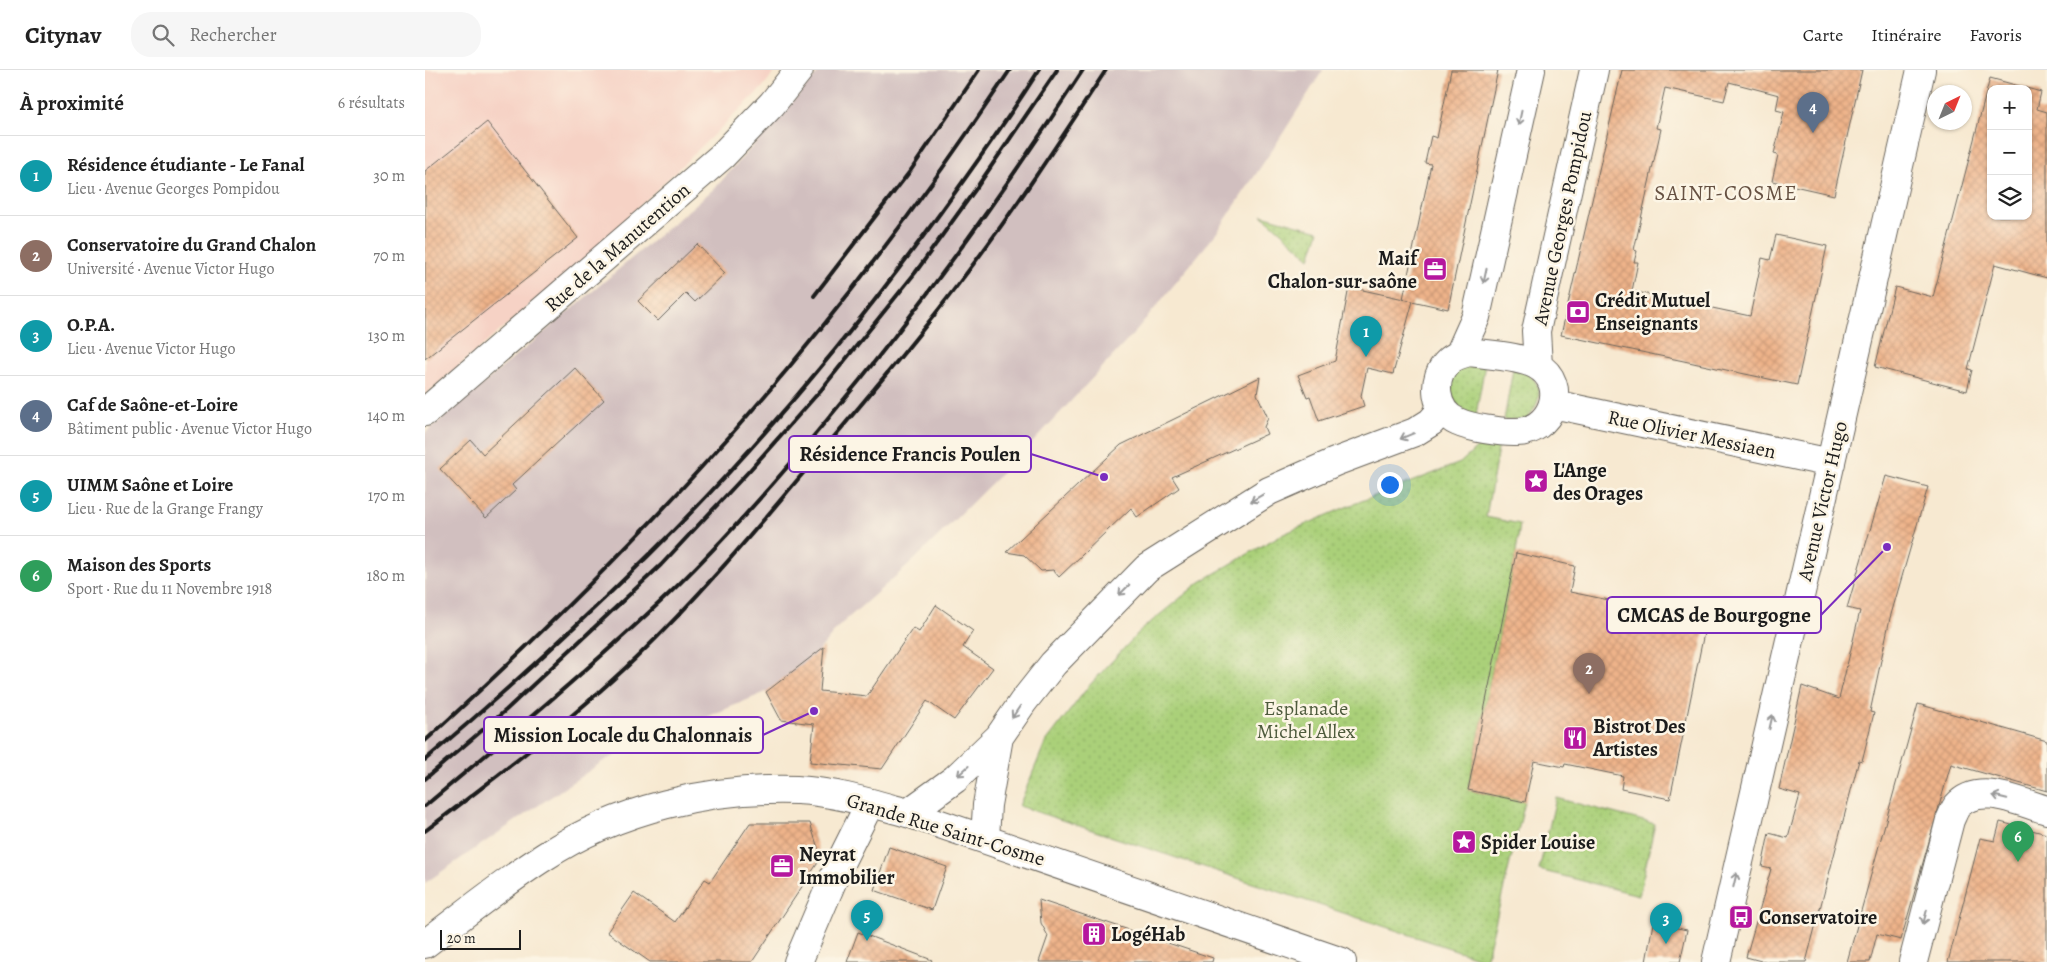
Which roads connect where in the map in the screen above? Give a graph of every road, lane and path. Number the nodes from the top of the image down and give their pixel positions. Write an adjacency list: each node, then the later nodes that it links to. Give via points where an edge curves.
1 (799, 70): 9 (street, Rue de la Manutention, via 772,104 722,156)
2 (1531, 70): 5 (street, one-way to 5, via 1476,317)
3 (1594, 70): 6 (street, Avenue Georges Pompidou, via 1536,331)
4 (1921, 70): 10 (street, Avenue Victor Hugo)
5 (1459, 355): 6 (street, via 1469,352 1526,360); 7 (street, via 1441,372 1436,392)
6 (1538, 366): 8 (street, via 1553,386)
7 (1440, 404): 8 (street, via 1457,422 1523,433 1545,420); 11 (street, one-way to 11, via 1438,414 1431,422 1415,432 1269,491 1147,568 1053,664)
8 (1553, 404): 10 (street, Rue Olivier Messiaen)
9 (425, 412)
10 (1831, 463): 19 (street, Avenue Victor Hugo, one-way to 10)
11 (999, 738): 14 (street, one-way to 14, via 955,779); 15 (street, via 987,805)
12 (870, 803): 14 (street, Grande Rue Saint-Cosme); 16 (street, Grande Rue Saint-Cosme, via 840,796 788,791 733,793 647,810 611,822 545,856); 17 (street, via 840,863)
13 (2047, 810): 20 (street, one-way to 20, via 1994,795 1976,794 1956,807)
14 (908, 813): 15 (street, Grande Rue Saint-Cosme)
15 (985, 838): 18 (street, Grande Rue Saint-Cosme)
16 (425, 944)
17 (798, 962)
18 (1342, 962)
19 (1716, 962)
20 (1913, 962)

